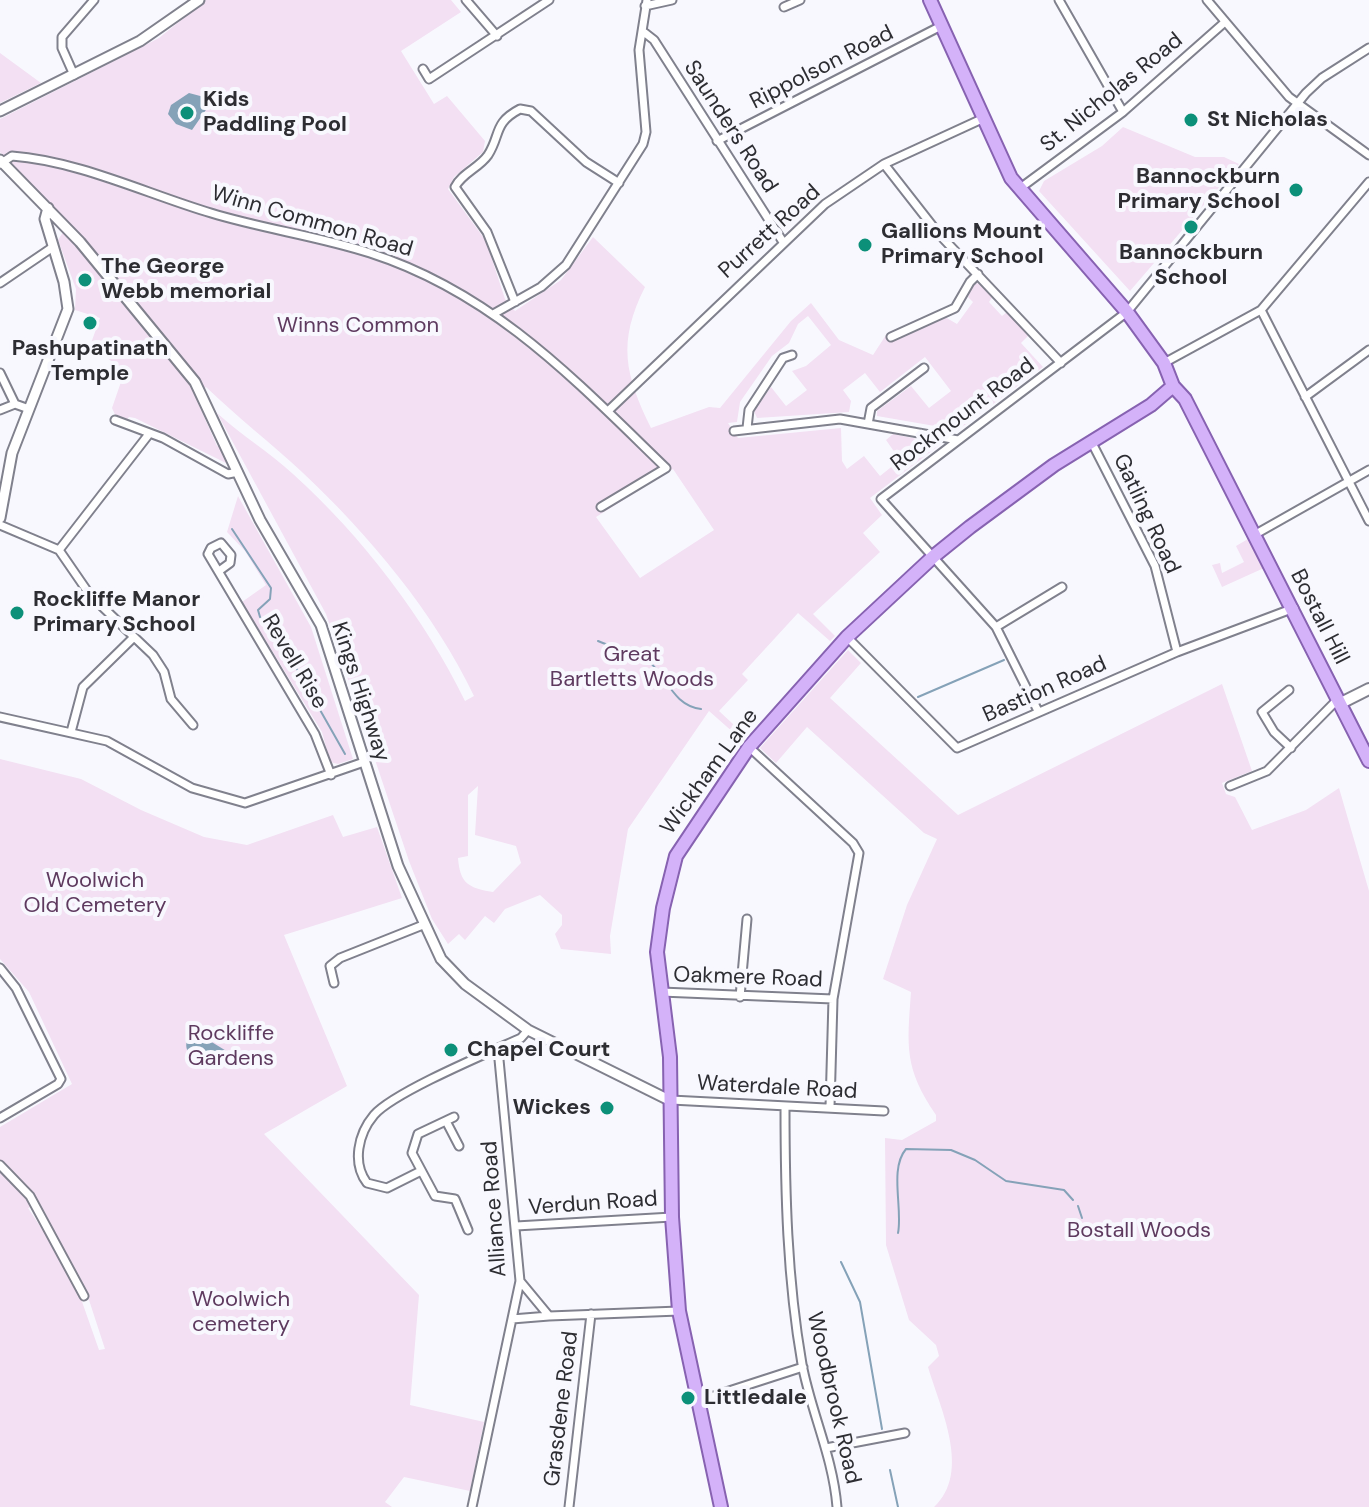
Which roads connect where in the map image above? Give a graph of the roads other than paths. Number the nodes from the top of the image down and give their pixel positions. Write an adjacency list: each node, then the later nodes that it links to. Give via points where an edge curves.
1 (94, 0): 18 (street, via 62,37)
2 (199, 0): 18 (street, via 140,41)
3 (466, 0): 15 (street)
4 (549, 0): 15 (street)
5 (672, 0): 10 (street)
6 (800, 0): 11 (street)
7 (930, 0): 13 (main road, Bostall Hill)
8 (1059, 0): 21 (street)
9 (1207, 0): 12 (street)
10 (646, 3): 14 (street)
11 (784, 7)
12 (1225, 22): 19 (street); 21 (street, St. Nicholas Road)
13 (943, 25): 22 (main road, Bostall Hill); 23 (street, Rippolson Road)
14 (645, 33): 23 (street, Saunders Road); 28 (street, via 639,50 645,139)
15 (497, 36): 17 (street, via 429,79)
16 (1369, 48): 19 (street, Rockmount Road, via 1322,78)
17 (423, 69)
18 (74, 75): 20 (street)
19 (1297, 105): 24 (street); 37 (street, Rockmount Road)
20 (0, 111)
21 (1123, 112): 29 (street, St. Nicholas Road)
22 (984, 118): 26 (street, Purrett Road); 29 (main road, Bostall Hill)
23 (717, 141): 31 (street, Saunders Road)
24 (1369, 155)
25 (1, 162): 30 (street, Kings Highway); 38 (street, Winn Common Road, via 12,156 58,166 251,224 370,253 437,280)
26 (884, 164): 31 (street, Purrett Road, via 825,204); 33 (street)
27 (1369, 182): 36 (street)
28 (619, 183): 35 (street, via 566,265); 35 (street, via 586,162 526,107 505,119 486,158 455,187 485,227)
29 (1019, 189): 37 (main road, Bostall Hill)
30 (48, 208): 32 (street, via 45,219); 60 (street, Kings Highway, via 185,367)
31 (783, 242): 51 (street, Purrett Road)
32 (53, 247): 34 (street); 49 (street, via 68,309)
33 (978, 274): 39 (street, via 955,308); 42 (street)
34 (0, 283)
35 (515, 302): 38 (street)
36 (1261, 310): 43 (street); 47 (street)
37 (1127, 312): 42 (street, Rockmount Road); 43 (main road, Bostall Hill)
38 (495, 313): 51 (street, Winn Common Road)
39 (891, 337)
40 (1369, 350): 47 (street)
41 (792, 355): 54 (street, via 783,358 749,410)
42 (1061, 363): 57 (street, Rockmount Road)
43 (1164, 363): 46 (main road, Bostall Hill)
44 (924, 368): 53 (street, via 871,408)
45 (0, 373): 48 (street)
46 (1173, 386): 58 (main road, Wickham Lane); 66 (main road, Bostall Hill, via 1185,399)
47 (1305, 397): 61 (street)
48 (15, 404): 49 (street); 50 (street)
49 (29, 409): 63 (street, via 12,453)
50 (0, 410)
51 (608, 411): 62 (street, Winn Common Road, via 666,468)
52 (115, 420): 56 (street)
53 (868, 424): 54 (street, via 840,419); 57 (street)
54 (747, 428): 55 (street)
55 (734, 431)
56 (149, 434): 60 (street, via 228,474); 67 (street)
57 (958, 440): 68 (street, Rockmount Road, via 881,499)
58 (1090, 440): 68 (main road, Wickham Lane); 75 (street, Gatling Road, via 1155,566)
59 (1369, 470): 61 (street)
60 (238, 472): 86 (street, Kings Highway, via 321,625)
61 (1350, 484): 64 (street); 66 (street)
62 (601, 507)
63 (0, 518)
64 (1369, 521)
65 (0, 525): 67 (street)
66 (1254, 535): 71 (main road, Bostall Hill)
67 (59, 550): 74 (street, via 90,595)
68 (934, 556): 72 (street); 73 (main road, Wickham Lane)
69 (219, 571): 87 (street, Revell Rise, via 315,734)
70 (1062, 587): 72 (street)
71 (1294, 608): 75 (street, Bastion Road); 78 (main road, Bostall Hill)
72 (996, 627): 79 (street)
73 (847, 637): 79 (street, Bastion Road, via 957,748); 83 (main road, Wickham Lane)
74 (133, 638): 81 (street, via 153,655 171,699); 82 (street, via 83,687)
75 (1177, 652): 79 (street, Bastion Road)
76 (1369, 689): 78 (main road)
77 (1289, 690): 84 (street, via 1262,712)
78 (1340, 701): 84 (street); 85 (main road, Bostall Hill)
79 (1038, 711)
80 (0, 717): 82 (street)
81 (193, 725)
82 (71, 732): 87 (street, via 122,748 192,788 245,803)
83 (749, 747): 93 (main road, Wickham Lane, via 671,869 659,931); 95 (street, via 859,853)
84 (1291, 748): 88 (street, via 1267,771)
85 (1369, 761)
86 (364, 762): 87 (street); 90 (street, Kings Highway)
87 (331, 775)
88 (1230, 786)
89 (747, 919): 94 (street)
90 (423, 925): 92 (street, via 340,958 330,966); 96 (street, Kings Highway, via 451,971)
91 (0, 968): 102 (street, via 16,988 61,1079)
92 (334, 983)
93 (661, 992): 94 (street, Oakmere Road); 98 (main road, Wickham Lane, via 670,1057)
94 (740, 997): 95 (street, Oakmere Road)
95 (833, 999): 100 (street)
96 (528, 1030): 97 (street); 98 (street, Kings Highway)
97 (498, 1049): 105 (street, via 382,1108 368,1124 358,1167 367,1183 387,1188); 107 (street, Alliance Road)
98 (669, 1100): 99 (street, Waterdale Road); 106 (main road, Wickham Lane)
99 (785, 1106): 100 (street, Waterdale Road); 115 (street, Woodbrook Road, via 787,1250)
100 (830, 1107): 101 (street, Waterdale Road)
101 (884, 1111)
102 (0, 1118)
103 (459, 1146): 105 (street, via 450,1119 413,1139 412,1153)
104 (0, 1165): 110 (street, via 30,1196)
105 (421, 1171): 108 (street, via 435,1196 455,1199)
106 (672, 1217): 107 (street, Verdun Road); 111 (main road, Wickham Lane)
107 (516, 1226): 109 (street, Alliance Road)
108 (468, 1230)
109 (520, 1281): 113 (street); 114 (street, Alliance Road)
110 (84, 1296)
111 (679, 1311): 112 (street); 116 (main road, Wickham Lane)
112 (591, 1314): 113 (street); 120 (street, Grasdene Road)
113 (549, 1316): 114 (street)
114 (512, 1319): 119 (street, Alliance Road)
115 (803, 1367): 116 (street); 118 (street, Woodbrook Road)
116 (697, 1401): 121 (main road, Wickham Lane)
117 (905, 1433): 118 (street)
118 (826, 1448): 122 (street, Woodbrook Road)
119 (472, 1507)
120 (569, 1507)
121 (721, 1507)
122 (837, 1507)

